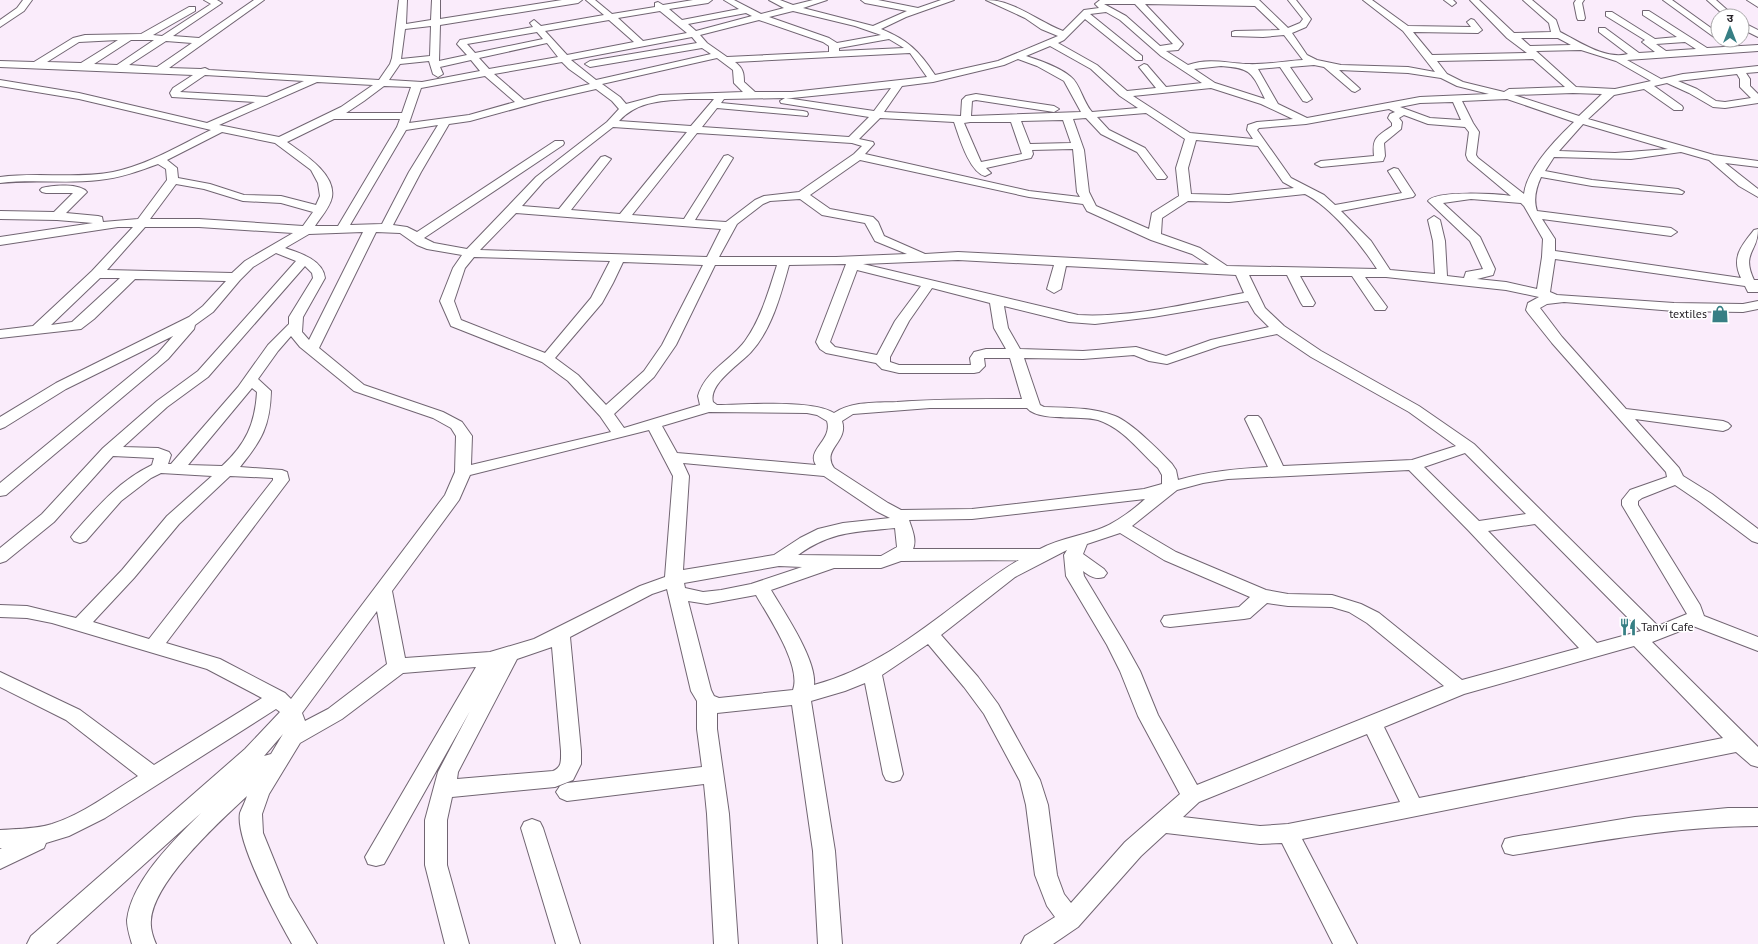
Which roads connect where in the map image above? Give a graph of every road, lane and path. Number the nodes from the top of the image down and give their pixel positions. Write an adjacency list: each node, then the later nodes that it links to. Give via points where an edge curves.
1 (28, 0): 50 (street, via 21,9)
2 (209, 0): 43 (street); 44 (street, via 218,3)
3 (260, 0): 45 (street)
4 (403, 0): 51 (street)
5 (436, 0): 47 (street)
6 (512, 0): 33 (street)
7 (578, 0): 33 (street)
8 (590, 0): 40 (street)
9 (652, 0): 31 (street)
10 (708, 0): 31 (street)
11 (728, 0): 34 (street)
12 (823, 0): 29 (street)
13 (865, 0): 35 (street)
14 (950, 0): 35 (street)
15 (990, 0): 63 (street, via 1028,16)
16 (1292, 0): 56 (street, via 1307,19 1302,25)
17 (1367, 0): 54 (street)
18 (1474, 0): 64 (street)
19 (1528, 0): 60 (street, via 1553,22 1555,31)
20 (1580, 0): 42 (street, via 1578,3)
21 (1667, 0): 57 (street)
22 (1711, 0): 32 (street)
23 (1751, 0): 30 (street)
24 (1136, 1): 26 (street); 28 (street); 78 (street, via 1178,44 1175,48)
25 (776, 2): 29 (street)
26 (1216, 2): 27 (street)
27 (1256, 2): 56 (street)
28 (1101, 3): 37 (street); 78 (street, via 1123,18)
29 (791, 4): 41 (street); 53 (street)
30 (1758, 4)
31 (663, 8): 39 (street); 40 (street)
32 (1720, 8)
33 (521, 9): 47 (street); 52 (street)
34 (747, 10): 41 (street); 49 (street)
35 (917, 10): 53 (street)
36 (1646, 13): 67 (street)
37 (1084, 14): 63 (street); 89 (street)
38 (1609, 14): 71 (street)
39 (671, 15): 48 (street); 49 (street)
40 (611, 17): 48 (street); 52 (street)
41 (760, 17): 58 (street); 77 (street, via 811,34)
42 (1581, 18)
43 (174, 19): 44 (street); 61 (street)
44 (194, 20): 45 (street); 66 (street)
45 (232, 20): 69 (street)
46 (1472, 22): 54 (street, via 1478,30)
47 (436, 23): 51 (street); 95 (street)
48 (619, 23): 73 (street)
49 (681, 23): 58 (street)
50 (0, 24)
51 (400, 27): 98 (street)
52 (539, 28): 68 (street); 84 (street, via 463,42)
53 (874, 28): 62 (street)
54 (1406, 29): 90 (street)
55 (1602, 30): 70 (street)
56 (1286, 31): 59 (street); 99 (street, via 1304,57)
57 (1710, 31)
58 (694, 34): 73 (street); 74 (street)
59 (1236, 34)
60 (1560, 35): 64 (street); 75 (street)
61 (143, 36): 65 (street); 66 (street)
62 (890, 36): 77 (street); 80 (street)
63 (1064, 36): 72 (street)
64 (1510, 36): 79 (street)
65 (129, 37): 103 (street, via 79,39); 104 (street)
66 (164, 38): 69 (street); 106 (street)
67 (1686, 39): 71 (street); 82 (street)
68 (549, 40): 84 (street); 91 (street)
69 (202, 41): 93 (street)
70 (1616, 41): 75 (street); 87 (street)
71 (1653, 41): 83 (street, via 1647,43)
72 (1052, 43): 85 (street); 132 (street, via 1094,67)
73 (641, 44): 91 (street)
74 (704, 45): 88 (street); 107 (street)
75 (1581, 45): 79 (street); 92 (street, via 1594,52)
76 (1758, 48): 81 (street)
77 (834, 49): 80 (street); 88 (street)
78 (1158, 49): 110 (street)
79 (1527, 49): 86 (street)
80 (912, 50): 118 (street)
81 (1733, 50): 82 (street); 96 (street)
82 (1705, 51): 83 (street)
83 (1664, 54): 87 (street)
84 (472, 56): 95 (street); 115 (street)
85 (1018, 56): 118 (street, via 1001,63); 149 (street, via 1068,79)
86 (1536, 56): 90 (street); 130 (street)
87 (1637, 56): 92 (street)
88 (721, 58): 122 (street); 135 (street, via 737,68 739,83)
89 (1139, 58)
90 (1428, 58): 116 (street)
91 (564, 59): 107 (street); 115 (street)
92 (1619, 59): 120 (street)
93 (173, 60): 94 (street); 112 (street)
94 (188, 61)
95 (434, 61): 98 (street); 121 (street)
96 (1752, 61)
97 (202, 62): 100 (street)
98 (396, 62): 117 (street)
99 (1314, 62): 102 (street); 105 (street)
100 (217, 63): 114 (street); 117 (street)
101 (0, 64): 103 (street)
102 (1283, 64): 109 (street); 138 (street)
103 (36, 65): 104 (street); 123 (street)
104 (84, 66): 106 (street)
105 (1328, 66): 116 (street, via 1408,70); 128 (street)
106 (120, 67): 112 (street)
107 (572, 67): 122 (street)
108 (1144, 67): 129 (street)
109 (1246, 67): 110 (street, via 1210,64); 144 (street, via 1256,72)
110 (1186, 69): 126 (street)
111 (1758, 69): 113 (street)
112 (159, 70): 114 (street)
113 (1740, 72): 120 (street); 140 (street, via 1745,79 1745,87)
114 (202, 73): 119 (street); 139 (street, via 177,90 176,95)
115 (488, 74): 121 (street); 141 (street)
116 (1444, 76): 133 (street, via 1460,84)
117 (385, 78): 119 (street); 124 (street); 152 (street, via 364,97)
118 (933, 79): 125 (street)
119 (316, 80): 139 (street)
120 (1664, 81): 127 (street); 140 (street, via 1693,91 1713,104 1725,105)
121 (441, 83): 124 (street)
122 (595, 84): 141 (street); 147 (street)
123 (2, 85): 162 (street, via 80,96)
124 (417, 85): 153 (street)
125 (898, 85): 136 (street); 151 (street)
126 (1212, 85): 129 (street); 144 (street)
127 (1645, 86): 131 (street); 146 (street)
128 (1355, 89)
129 (1163, 90): 132 (street)
130 (1573, 90): 131 (street); 133 (street)
131 (1610, 92): 157 (street)
132 (1124, 94): 148 (street)
133 (1503, 94): 137 (street); 157 (street)
134 (722, 95): 135 (street); 142 (street); 147 (street, via 660,98)
135 (753, 96): 136 (street)
136 (768, 96): 145 (street)
137 (1456, 98): 143 (street, via 1427,99); 161 (street)
138 (1307, 99)
139 (269, 100): 162 (street)
140 (1758, 100)
141 (522, 103): 159 (street, via 470,118)
142 (713, 105): 145 (street, via 803,114 813,112); 165 (street)
143 (1389, 105): 150 (street); 158 (street)
144 (1274, 106): 158 (street)
145 (817, 107): 151 (street)
146 (1678, 108)
147 (625, 109): 160 (street)
148 (1150, 110): 149 (street); 166 (street)
149 (1086, 112): 154 (street); 156 (street, via 976,97 967,100); 185 (street, via 1105,132 1141,150)
150 (1403, 112): 161 (street, via 1434,122); 180 (street, via 1394,116 1397,127 1380,140 1379,159)
151 (877, 115): 156 (street); 167 (street)
152 (332, 116): 153 (street); 168 (street)
153 (406, 116): 163 (street)
154 (1066, 116): 155 (street); 171 (street)
155 (1015, 119): 156 (street); 172 (street)
156 (962, 120): 182 (street)
157 (1579, 120): 173 (street); 174 (street)
158 (1306, 121): 170 (street, via 1252,127)
159 (445, 122): 163 (street); 209 (street)
160 (611, 124): 165 (street); 197 (street, via 540,179)
161 (1468, 124): 196 (street, via 1474,132 1471,155 1474,160)
162 (208, 126): 164 (street)
163 (402, 127): 211 (street)
164 (220, 129): 168 (street); 178 (street)
165 (693, 130): 167 (street); 203 (street)
166 (1190, 136): 170 (street); 194 (street, via 1182,168)
167 (852, 140): 175 (street, via 869,144)
168 (279, 141): 199 (street, via 315,168 321,176 326,196)
169 (559, 143): 216 (street)
170 (1261, 143): 189 (street, via 1287,180)
171 (1078, 146): 172 (street); 195 (street)
172 (1025, 147): 182 (street, via 1027,156)
173 (1682, 150): 174 (street, via 1651,156 1622,157); 177 (street)
174 (1552, 154): 184 (street)
175 (858, 156): 188 (street); 193 (street)
176 (728, 158): 207 (street)
177 (1712, 158): 181 (street); 192 (street)
178 (159, 159): 186 (street, via 113,175); 187 (street, via 171,168)
179 (605, 159): 200 (street)
180 (1321, 164)
181 (1758, 164)
182 (978, 166): 188 (street)
183 (1394, 171): 198 (street, via 1409,195)
184 (1537, 173): 191 (street, via 1592,183); 196 (street, via 1528,197)
185 (1160, 177)
186 (0, 180)
187 (173, 180): 199 (street, via 206,186 243,198 281,200); 205 (street)
188 (1004, 187): 195 (street, via 1047,197)
189 (1307, 189): 194 (street, via 1198,200); 198 (street, via 1316,193)
190 (46, 190): 202 (street, via 81,192)
191 (1678, 192)
192 (1758, 194)
193 (802, 195): 208 (street, via 768,198); 221 (street, via 826,212 869,220 880,238)
194 (1185, 196): 215 (street, via 1156,216)
195 (1086, 201): 215 (street, via 1090,208 1100,214)
196 (1529, 206): 213 (street); 220 (street, via 1549,239); 238 (street, via 1472,196 1434,201 1476,240 1489,269 1488,272 1472,276)
197 (513, 209): 200 (street); 219 (street)
198 (1333, 209): 233 (street, via 1367,244)
199 (320, 210): 210 (street)
200 (562, 213): 203 (street)
201 (0, 214): 202 (street)
202 (57, 216): 206 (street)
203 (623, 218): 207 (street)
204 (1434, 220): 237 (street, via 1440,240)
205 (142, 222): 206 (street); 210 (street); 234 (street)
206 (118, 223): 217 (street)
207 (688, 223): 208 (street)
208 (729, 226): 224 (street)
209 (386, 228): 212 (street); 216 (street, via 403,230)
210 (306, 230): 211 (street); 218 (street)
211 (341, 230): 212 (street)
212 (371, 230): 254 (street)
213 (1671, 232)
214 (1757, 236): 239 (street, via 1745,248 1741,263 1741,268)
215 (1155, 237): 229 (street, via 1196,251)
216 (416, 238): 219 (street, via 431,246)
217 (0, 241)
218 (275, 248): 223 (street); 236 (street)
219 (470, 253): 222 (street); 256 (street, via 459,268 448,301 456,323)
220 (1548, 254): 239 (street); 243 (street)
221 (925, 257): 226 (street); 227 (street)
222 (618, 258): 224 (street); 256 (street, via 596,300)
223 (304, 260): 250 (street, via 320,273 296,317); 270 (street, via 203,374 162,404)
224 (711, 261): 225 (street); 261 (street, via 669,345 649,374)
225 (784, 261): 226 (street); 260 (street, via 772,300 752,341 707,391 705,400)
226 (836, 261): 228 (street)
227 (1061, 261): 229 (street); 241 (street)
228 (852, 265): 240 (street); 257 (street, via 823,342 824,346 831,350)
229 (1224, 270): 230 (street)
230 (1241, 271): 231 (street); 242 (street)
231 (1292, 272): 232 (street); 246 (street)
232 (1356, 273): 233 (street); 248 (street)
233 (1386, 273): 237 (street)
234 (97, 274): 235 (street); 252 (street)
235 (132, 274): 236 (street); 252 (street, via 83,322 67,328)
236 (234, 277): 249 (street, via 218,299)
237 (1441, 278): 238 (street)
238 (1470, 282): 243 (street)
239 (1754, 283): 244 (street)
240 (928, 285): 245 (street); 257 (street, via 902,321)
241 (1054, 290)
242 (1252, 296): 245 (street, via 1165,312 1094,320 1069,318); 251 (street, via 1260,310)
243 (1548, 296): 247 (street, via 1674,307 1743,308); 262 (street, via 1533,306 1533,310 1556,340)
244 (1758, 298)
245 (996, 300): 255 (street, via 1001,328)
246 (1308, 303)
247 (1758, 305)
248 (1380, 307)
249 (194, 320): 265 (street, via 62,386); 280 (street, via 163,356)
250 (295, 326): 254 (street, via 295,332); 258 (street, via 284,334)
251 (1279, 329): 255 (street, via 1216,343 1167,360 1136,351 1082,355); 269 (street, via 1316,354 1414,408)
252 (37, 330): 253 (street)
253 (0, 334)
254 (311, 349): 277 (street, via 359,388 457,424 464,436)
255 (1016, 354): 257 (street, via 979,355 978,366 967,370 899,369 887,366); 259 (street)
256 (547, 359): 261 (street, via 573,378)
257 (883, 360)
258 (251, 380): 273 (street); 276 (street, via 264,391 264,411 250,442)
259 (1031, 403): 263 (street, via 930,404 864,408 849,410); 279 (street, via 1041,411 1105,418 1120,424 1166,465 1171,473)
260 (708, 407): 263 (street, via 721,410 807,409 821,411); 266 (street)
261 (606, 413): 268 (street)
262 (1622, 413): 267 (street); 278 (street, via 1673,471)
263 (834, 419): 274 (street, via 837,428 835,436 823,451 822,462)
264 (1253, 419): 275 (street)
265 (0, 424)
266 (653, 424): 268 (street); 271 (street)
267 (1723, 426)
268 (620, 434): 277 (street)
269 (1468, 447): 272 (street); 282 (street)
270 (109, 451): 273 (street, via 158,453 163,455); 290 (street, via 48,518)
271 (672, 457): 274 (street); 294 (street, via 681,476)
272 (1413, 465): 275 (street); 284 (street)
273 (167, 469): 276 (street); 286 (street, via 144,475 122,490)
274 (828, 471): 281 (street)
275 (1278, 471): 279 (street, via 1202,478)
276 (227, 472): 301 (street, via 175,518 128,574); 306 (street, via 276,473 281,476 281,480)
277 (464, 472): 296 (street, via 453,496)
278 (1676, 479): 285 (street); 299 (street, via 1636,494 1630,500 1630,505 1694,609 1696,615)
279 (1170, 488): 281 (street, via 1145,494 972,514); 283 (street)
280 (0, 491)
281 (899, 518): 289 (street, via 906,545); 291 (street, via 824,533 808,540)
282 (1539, 518): 284 (street); 304 (street)
283 (1120, 526): 287 (street); 297 (street, via 1170,556)
284 (1475, 527): 307 (street)
285 (1758, 537)
286 (80, 538)
287 (1077, 548): 288 (street); 293 (street); 326 (street, via 1073,564 1075,576 1116,644 1148,716)
288 (1041, 554): 289 (street); 303 (street, via 1009,573)
289 (899, 555): 292 (street, via 881,562)
290 (0, 557)
291 (779, 560): 292 (street); 294 (street, via 753,563)
292 (836, 561): 295 (street)
293 (1098, 573)
294 (676, 586): 295 (street, via 706,598); 302 (street, via 646,590); 315 (street, via 701,691)
295 (760, 586): 314 (street, via 798,656 805,682)
296 (383, 592): 310 (street); 316 (street)
297 (1264, 596): 300 (street, via 1244,613); 313 (street, via 1288,600 1332,601 1355,608 1373,618)
298 (0, 611): 301 (street, via 27,612)
299 (1693, 619): 304 (street); 305 (street)
300 (1170, 621)
301 (80, 625): 306 (street)
302 (560, 633): 308 (street, via 541,644); 324 (street, via 572,764 566,774 555,779)
303 (930, 634): 311 (street); 337 (street, via 991,709 1030,780 1046,875 1055,899)
304 (1647, 637): 307 (street); 318 (street)
305 (1758, 644)
306 (154, 646): 316 (street, via 213,664)
307 (1594, 651): 313 (street)
308 (510, 654): 309 (street); 324 (street, via 448,772)
309 (490, 659): 310 (street); 335 (street)
310 (397, 667): 319 (street, via 335,714)
311 (872, 672): 314 (street, via 838,686); 322 (street)
312 (0, 679): 323 (street, via 73,715)
313 (1459, 688): 317 (street)
314 (800, 696): 315 (street, via 717,706); 344 (street, via 826,851)
315 (707, 701): 321 (street, via 706,729)
316 (285, 705): 319 (street, via 296,723); 323 (street); 338 (street, via 252,755)
317 (1372, 723): 326 (street); 327 (street)
318 (1740, 743): 320 (street); 327 (street)
319 (288, 744): 339 (street, via 212,816 166,866 145,897 139,920); 340 (street, via 259,792 251,814 252,833 280,902)
320 (1758, 759)
321 (714, 774): 325 (street); 343 (street)
322 (893, 774)
323 (153, 776): 332 (street, via 97,812 69,827)
324 (443, 789): 341 (street, via 436,820 436,865)
325 (567, 792)
326 (1192, 796): 329 (street)
327 (1413, 807): 331 (street)
328 (1758, 817): 334 (street, via 1671,822)
329 (1160, 824): 331 (street, via 1260,835); 337 (street, via 1133,848)
330 (532, 828): 342 (street)
331 (1288, 833): 346 (street)
332 (44, 836): 333 (street); 336 (street)
333 (0, 839)
334 (1513, 846)
335 (376, 857)
336 (0, 860)
337 (1070, 920): 345 (street)
338 (39, 944)
339 (144, 944)
340 (305, 944)
341 (457, 944)
342 (568, 944)
343 (726, 944)
344 (830, 944)
345 (1033, 944)
346 (1345, 944)

